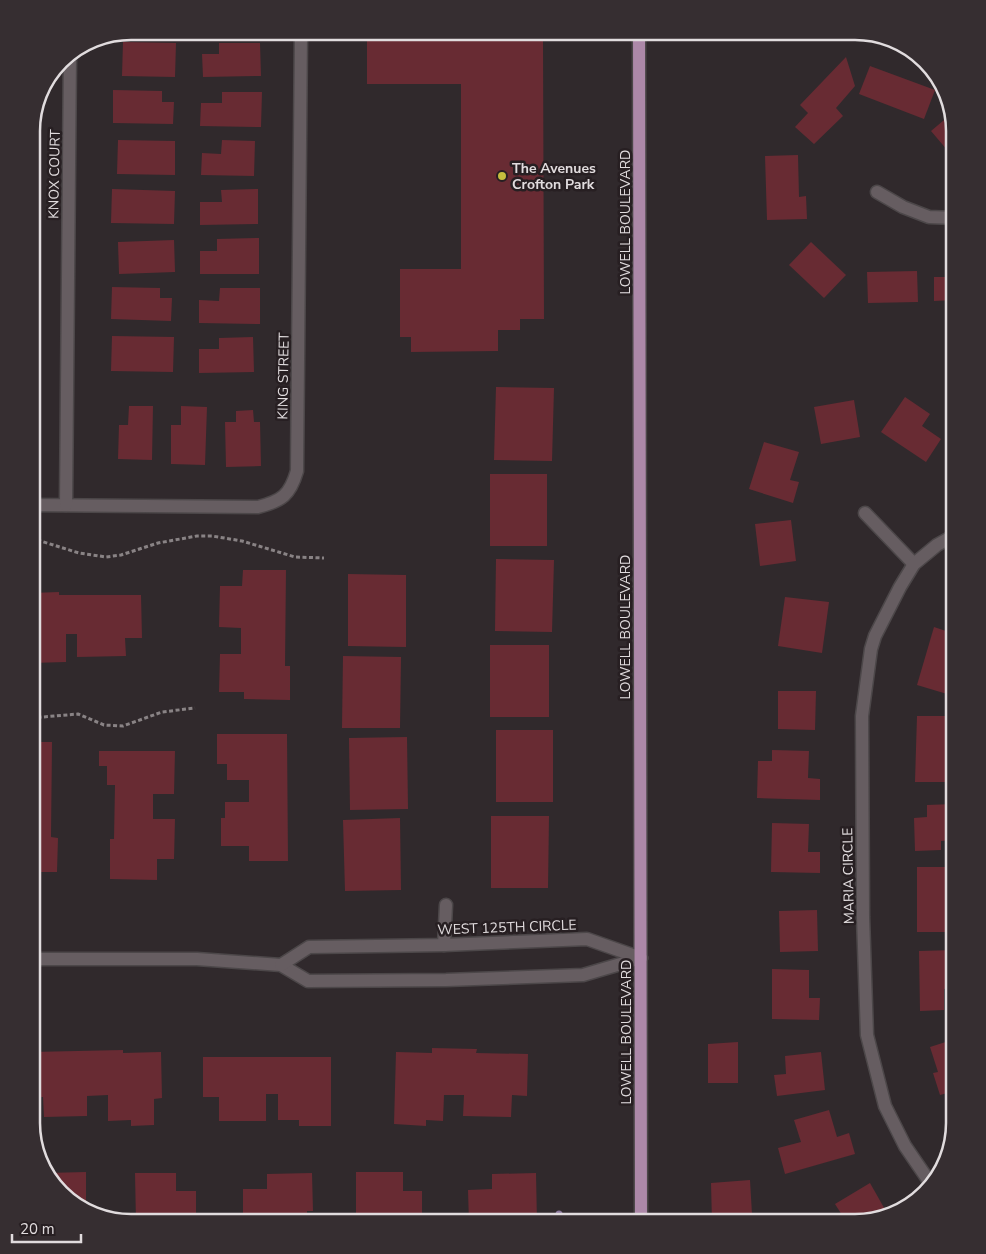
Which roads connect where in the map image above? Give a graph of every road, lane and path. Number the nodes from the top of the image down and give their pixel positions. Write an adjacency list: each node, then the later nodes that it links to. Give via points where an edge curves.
1 (301, 40): 7 (street, KING STREET, via 297,471 293,484 287,494 275,503 258,507)
2 (639, 40): 17 (main road, LOWELL BOULEVARD)
3 (70, 63): 7 (street, KNOX COURT)
4 (877, 192): 5 (street, via 929,217)
5 (946, 218)
6 (40, 505): 7 (street, KING STREET)
7 (66, 505)
8 (865, 513): 12 (street)
9 (946, 540): 12 (street, MARIA CIRCLE)
10 (40, 541): 11 (path, via 106,557 158,543 212,536 242,541 295,557)
11 (324, 558)
12 (914, 564): 20 (street, MARIA CIRCLE, via 875,636 866,679 862,716 863,927 867,1035 874,1067 885,1106 905,1146)
13 (195, 708): 14 (path, via 162,712 122,726 104,725 78,714)
14 (40, 717)
15 (446, 905): 16 (street)
16 (444, 945): 17 (street, WEST 125TH CIRCLE, via 587,940); 19 (street, WEST 125TH CIRCLE, via 309,947)
17 (641, 958): 19 (street, via 583,975 446,980 308,981); 21 (main road, LOWELL BOULEVARD)
18 (40, 959): 19 (street, via 197,958)
19 (281, 965)
20 (927, 1179)
21 (641, 1214)

